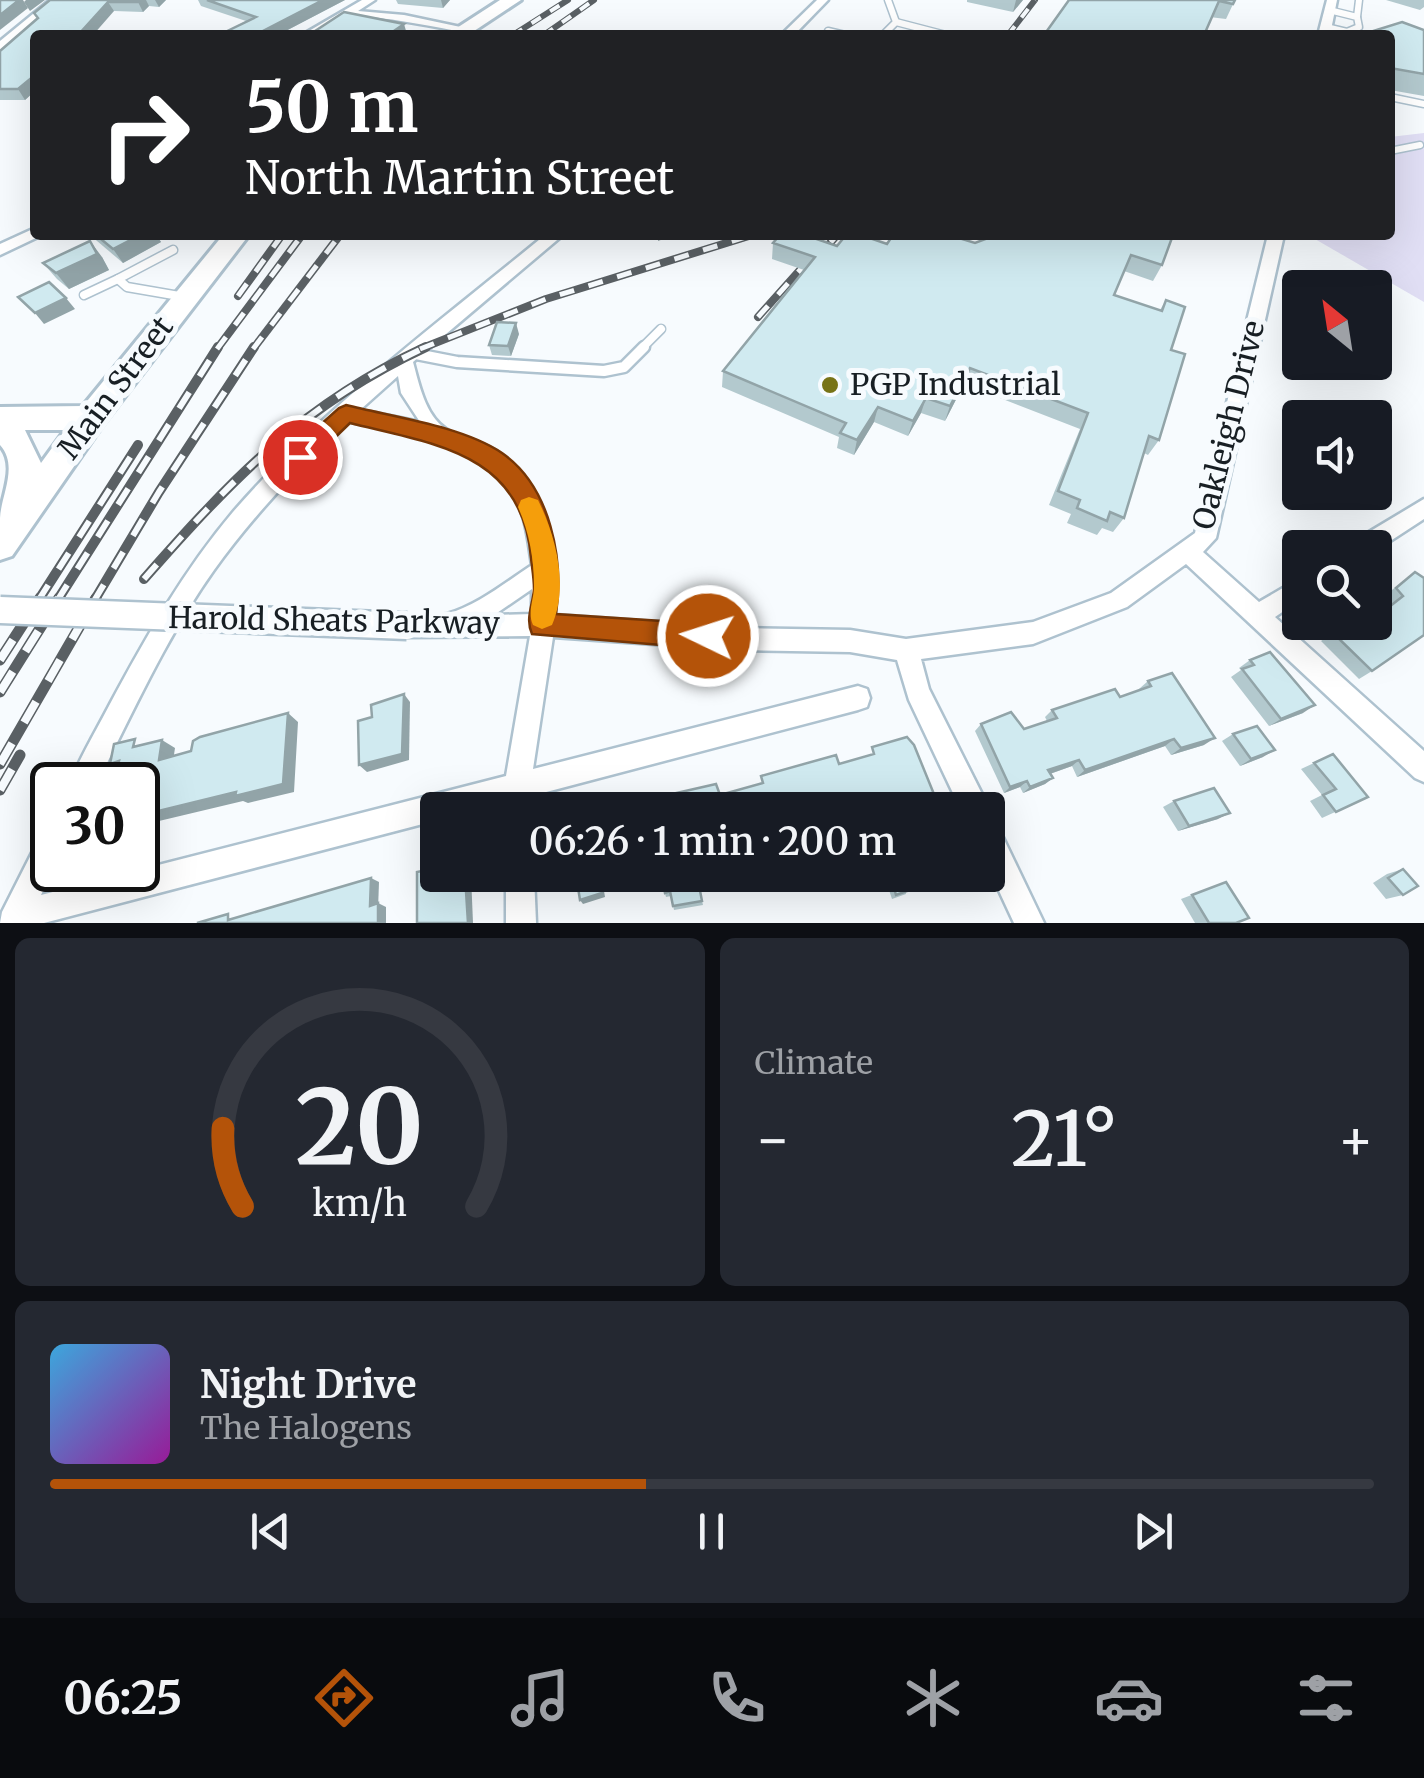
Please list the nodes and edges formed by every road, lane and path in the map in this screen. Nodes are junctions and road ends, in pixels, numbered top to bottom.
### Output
1 (57, 0) edge
2 (370, 0) edge
3 (512, 0) edge
4 (823, 0) edge
5 (888, 0) edge
6 (1359, 0) edge
7 (1330, 5) edge
8 (347, 14) junction
9 (1358, 17) junction
10 (404, 18) junction
11 (896, 22) junction
12 (317, 30) edge
13 (452, 30) edge
14 (463, 30) edge
15 (792, 30) edge
16 (888, 30) edge
17 (927, 30) edge
18 (1324, 30) edge
19 (1352, 30) edge
20 (0, 46) edge
21 (1395, 98) edge
22 (1424, 104) edge
23 (1420, 145) dead end
24 (1395, 150) edge
25 (30, 235) edge
26 (232, 240) edge
27 (549, 240) edge
28 (1275, 240) edge
29 (0, 250) edge
30 (174, 250) dead end
31 (118, 279) junction
32 (84, 296) dead end
33 (186, 297) junction
34 (661, 329) dead end
35 (410, 358) junction
36 (346, 414) junction
37 (91, 418) junction
38 (0, 419) edge
39 (0, 431) edge
40 (440, 437) junction
41 (1424, 508) edge
42 (1390, 530) edge
43 (7, 536) edge
44 (1186, 551) junction
45 (545, 569) junction
46 (1282, 600) edge
47 (0, 610) edge
48 (1257, 616) junction
49 (541, 625) junction
50 (447, 626) junction
51 (906, 650) junction
52 (858, 698) dead end
53 (94, 762) edge
54 (1424, 769) edge
55 (519, 792) edge
56 (542, 792) edge
57 (966, 792) edge
58 (420, 823) edge
59 (1005, 872) edge
60 (30, 888) edge
61 (521, 892) edge
62 (14, 920) edge
63 (522, 923) edge
64 (1029, 923) edge

1 - 20 street
2 - 8 street
2 - 10 street
3 - 14 main road
4 - 15 street
5 - 11 lane
6 - 9 lane
7 - 9 lane
7 - 18 street
8 - 10 street
8 - 12 street
9 - 19 lane
10 - 13 street
11 - 16 lane
11 - 17 lane
21 - 22 lane
23 - 24 lane
25 - 29 street
26 - 33 main road, Main Street
27 - 35 street
28 - 44 street, Oakleigh Drive
30 - 31 lane
31 - 32 lane
31 - 33 lane
33 - 37 main road, Main Street
34 - 35 lane
35 - 36 street
35 - 40 street
36 - 40 street
36 - 53 street
37 - 38 main road
37 - 43 main road, Main Street
39 - 43 main road
40 - 45 street
41 - 42 street
44 - 48 street
44 - 51 street, Harold Sheats Parkway
45 - 49 street
45 - 50 street
46 - 48 street
47 - 50 street, Harold Sheats Parkway, bridge
48 - 54 street
49 - 50 street, Harold Sheats Parkway
49 - 51 street, Harold Sheats Parkway
49 - 55 street
51 - 57 street
52 - 56 street
58 - 62 street
59 - 64 street
60 - 62 street
61 - 63 street

